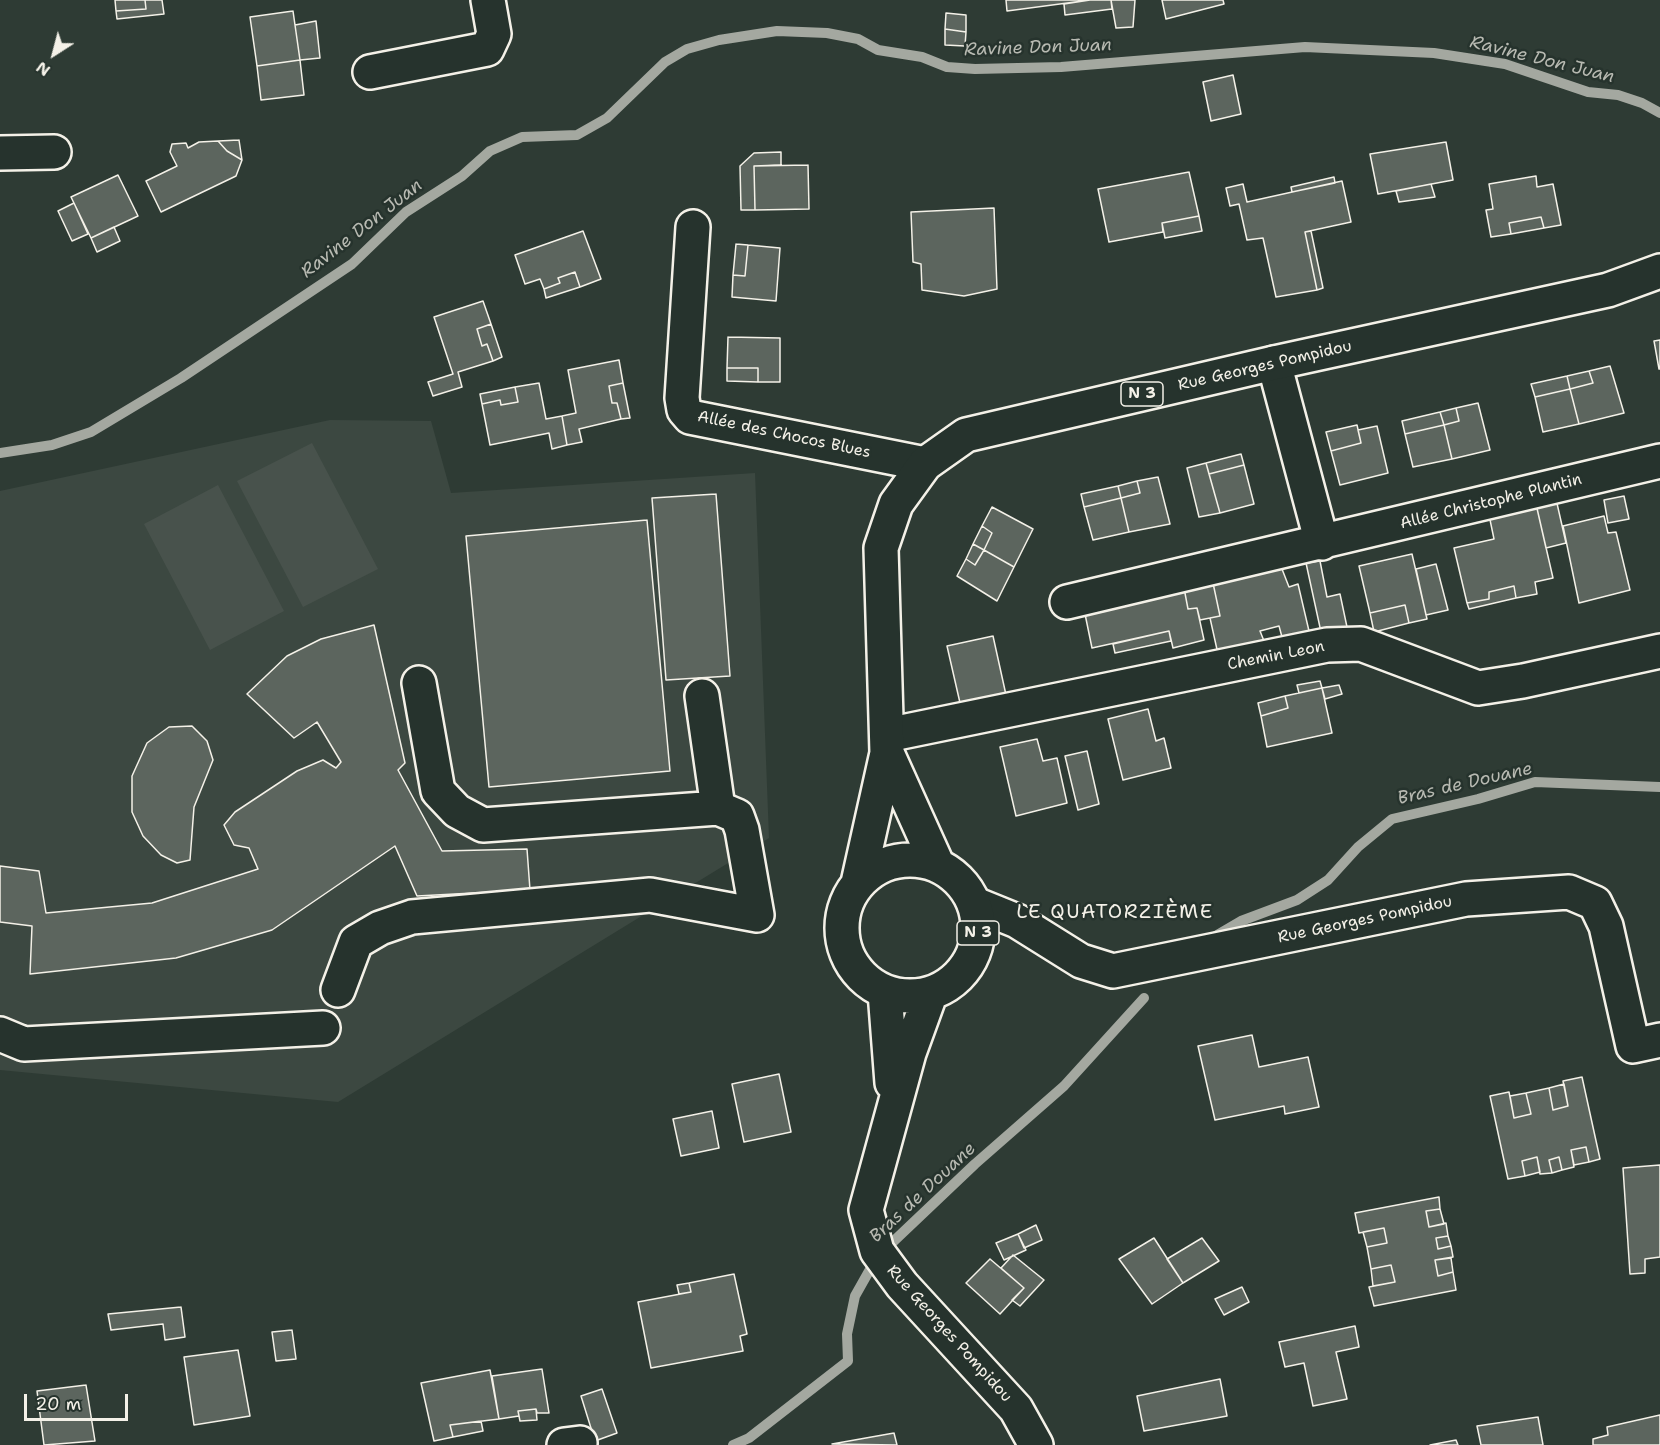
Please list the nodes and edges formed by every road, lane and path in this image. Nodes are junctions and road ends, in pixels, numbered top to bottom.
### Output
1 (488, 0) edge
2 (370, 72) dead end
3 (54, 152) dead end
4 (0, 153) edge
5 (693, 227) dead end
6 (1660, 271) edge
7 (1274, 363) junction
8 (1660, 461) edge
9 (924, 464) junction
10 (1322, 543) junction
11 (1067, 602) dead end
12 (1660, 651) edge
13 (419, 683) dead end
14 (702, 696) dead end
15 (887, 744) junction
16 (718, 808) junction
17 (938, 866) junction
18 (858, 883) junction
19 (975, 904) junction
20 (338, 990) dead end
21 (885, 992) junction
22 (930, 994) junction
23 (323, 1028) dead end
24 (0, 1034) edge
25 (1660, 1040) edge
26 (891, 1115) junction
27 (1036, 1445) edge

1 - 2 main road
3 - 4 main road
5 - 9 main road, Allée des Chocos Blues
6 - 7 main road, Rue Georges Pompidou / N 3
7 - 9 main road, Rue Georges Pompidou / N 3
7 - 10 main road
8 - 10 main road, Allée Christophe Plantin
9 - 15 main road, Rue Georges Pompidou / N 3
10 - 11 main road, Allée Christophe Plantin
12 - 15 main road, Chemin Leon
13 - 16 main road
14 - 16 main road
15 - 17 main road, Rue Georges Pompidou / N 3
15 - 18 main road, Rue Georges Pompidou / N 3
16 - 20 main road
17 - 18 main road, N 3
17 - 19 main road, N 3
18 - 21 main road, N 3
19 - 22 main road, N 3
19 - 25 main road, Rue Georges Pompidou
21 - 22 main road, N 3
21 - 26 main road, Rue Georges Pompidou
22 - 26 main road, Rue Georges Pompidou
23 - 24 main road
26 - 27 main road, Rue Georges Pompidou

